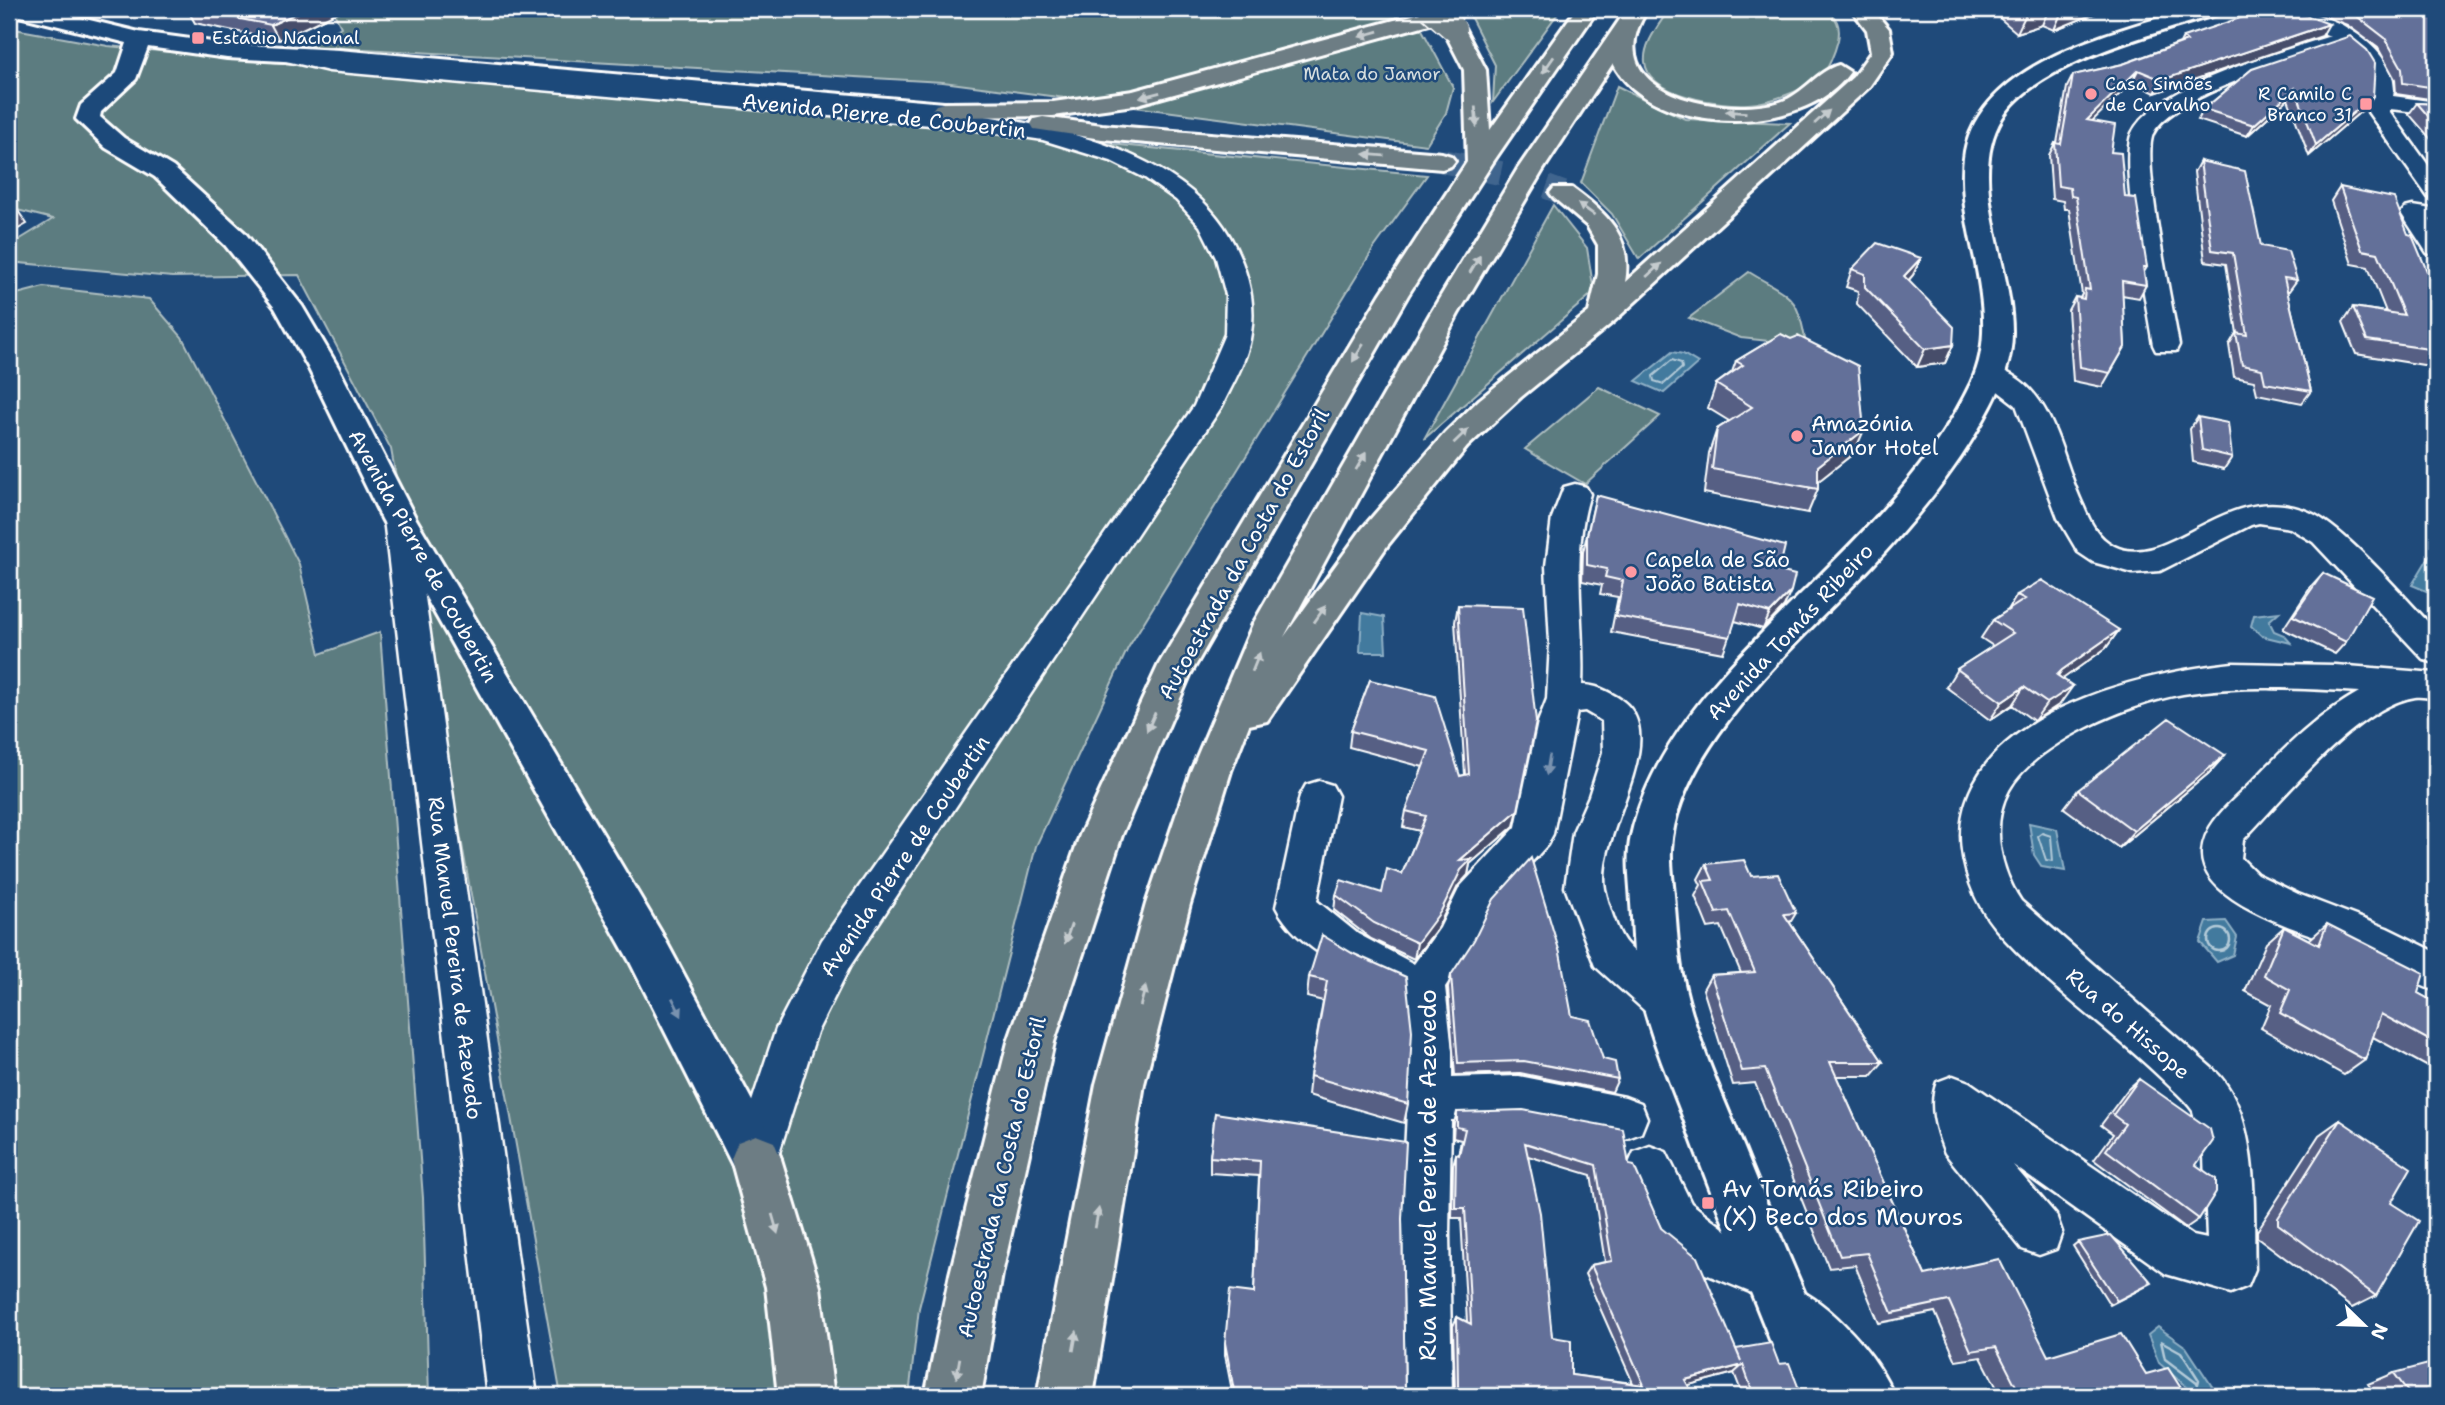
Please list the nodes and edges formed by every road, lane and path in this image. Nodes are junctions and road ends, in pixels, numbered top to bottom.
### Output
1 (19, 9) edge
2 (1431, 9) edge
3 (1587, 9) edge
4 (1837, 9) edge
5 (1861, 9) edge
6 (2210, 9) edge
7 (2279, 9) edge
8 (2296, 13) edge
9 (1631, 17) edge
10 (1456, 19) edge
11 (2346, 37) junction
12 (139, 39) junction
13 (289, 56) junction
14 (2382, 101) junction
15 (2436, 108) edge
16 (944, 110) junction
17 (1442, 161) tunnel mouth
18 (1480, 162) junction
19 (2432, 182) edge
20 (1563, 193) tunnel mouth
21 (2424, 214) dead end
22 (2436, 248) edge
23 (1604, 316) junction
24 (2166, 345) dead end
25 (1991, 375) junction
26 (1575, 494) dead end
27 (398, 519) junction
28 (2436, 651) edge
29 (2425, 685) edge
30 (1564, 699) junction
31 (1211, 771) junction
32 (1319, 796) dead end
33 (2436, 973) edge
34 (1424, 984) junction
35 (1669, 1006) junction
36 (1430, 1100) junction
37 (1625, 1118) dead end
38 (756, 1159) junction
39 (1650, 1168) dead end
40 (2039, 1232) dead end
41 (1778, 1290) junction
42 (1429, 1389) edge
43 (512, 1396) edge
44 (806, 1396) edge
45 (953, 1396) edge
46 (1065, 1396) edge
47 (1820, 1396) edge
48 (1869, 1396) edge

1 - 12 street, Avenida Pierre de Coubertin
2 - 10 highway, bridge
3 -> 18 highway, Autoestrada da Costa do Estoril
4 -> 9 highway
23 -> 5 highway
6 - 25 street, Avenida Tomás Ribeiro
7 - 8 street
8 - 11 street
31 -> 9 highway
10 -> 16 highway
10 -> 18 highway
11 - 14 street
11 - 24 street
12 - 13 street, Avenida Pierre de Coubertin
12 - 27 street, Avenida Pierre de Coubertin
13 - 16 street, Avenida Pierre de Coubertin
13 - 38 street, Avenida Pierre de Coubertin
14 - 15 street
14 - 19 street
17 -> 16 highway
18 -> 45 highway, Autoestrada da Costa do Estoril
23 -> 20 highway
21 - 22 street
31 -> 23 highway
25 - 28 street
25 - 35 street, Avenida Tomás Ribeiro
26 - 30 street, Rua Manuel Pereira de Azevedo
27 -> 38 street, Avenida Pierre de Coubertin
27 - 43 street, Rua Manuel Pereira de Azevedo
29 - 33 street
29 - 40 street, Rua do Hissope
30 -> 34 street, Rua Manuel Pereira de Azevedo
30 - 35 street
46 -> 31 highway
32 - 34 street
34 - 36 street, Rua Manuel Pereira de Azevedo
35 - 41 street, Avenida Tomás Ribeiro
36 - 37 street
36 - 42 street, Rua Manuel Pereira de Azevedo
38 -> 44 highway
39 - 41 street
41 - 47 street, Avenida Tomás Ribeiro
41 - 48 street

